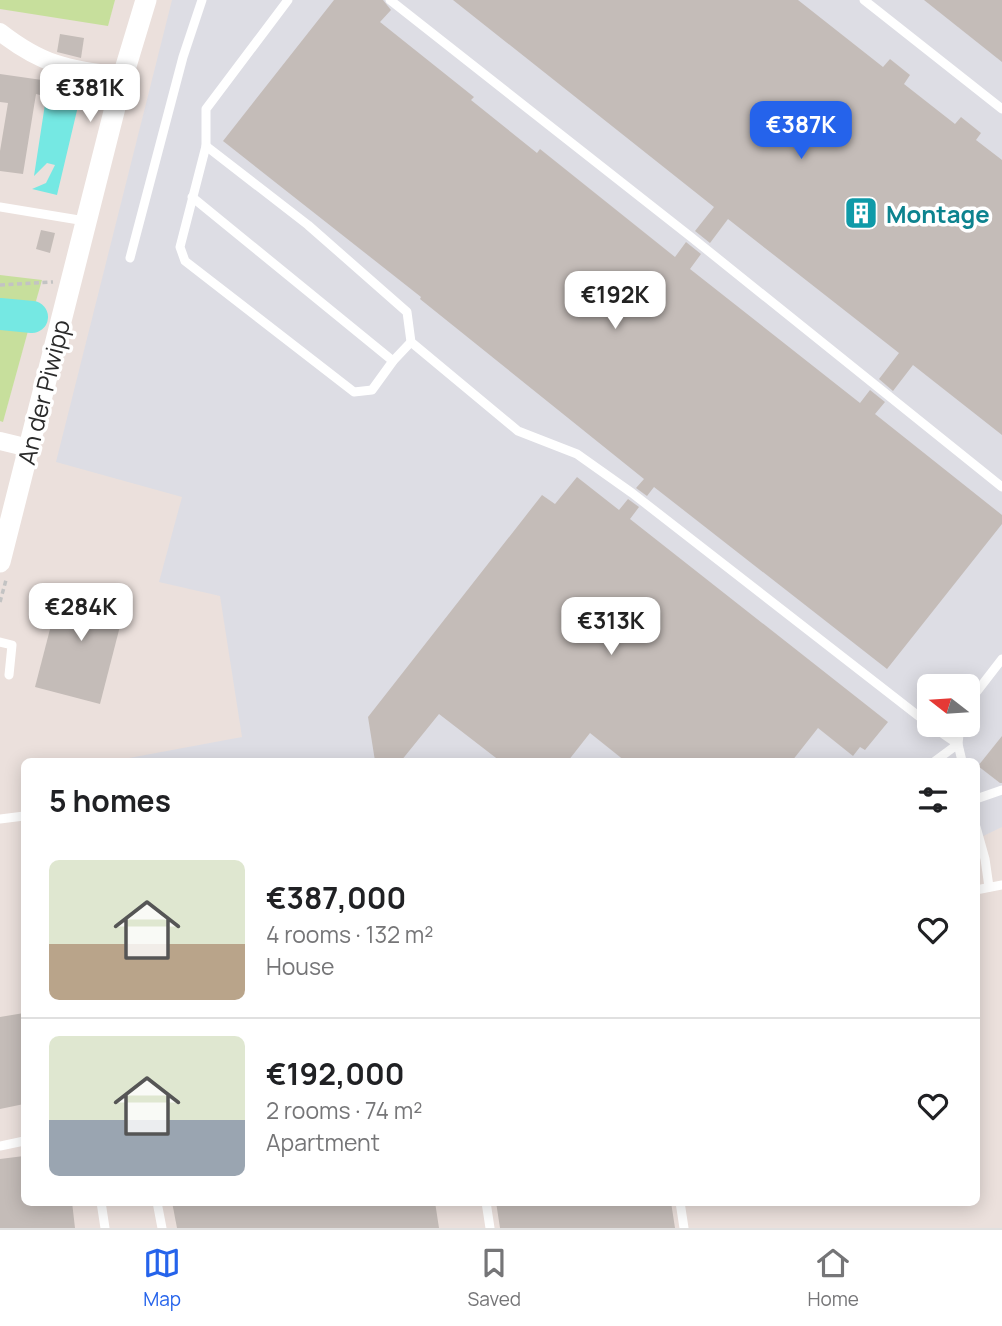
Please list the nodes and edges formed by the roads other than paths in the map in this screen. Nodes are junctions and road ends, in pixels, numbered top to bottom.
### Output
1 (146, 0) edge
2 (202, 0) edge
3 (288, 0) edge
4 (390, 0) edge
5 (864, 0) edge
6 (0, 32) edge
7 (123, 76) junction
8 (1002, 109) edge
9 (206, 146) junction
10 (192, 197) junction
11 (0, 207) edge
12 (86, 222) junction
13 (130, 258) dead end
14 (411, 342) junction
15 (393, 361) junction
16 (0, 441) edge
17 (29, 448) junction
18 (1002, 487) edge
19 (0, 562) edge
20 (0, 642) edge
21 (1002, 659) edge
22 (9, 675) dead end
23 (980, 687) edge
24 (959, 737) edge
25 (958, 744) junction
26 (939, 758) edge
27 (961, 758) edge
28 (1002, 790) edge
29 (980, 798) edge
30 (21, 816) edge
31 (0, 819) edge
32 (980, 841) edge
33 (1002, 885) edge
34 (989, 887) junction
35 (980, 889) edge
36 (21, 1142) edge
37 (0, 1146) edge
38 (102, 1206) edge
39 (159, 1206) edge
40 (487, 1206) edge
41 (681, 1206) edge
42 (105, 1228) edge
43 (162, 1228) edge
44 (490, 1228) edge
45 (684, 1228) edge

1 - 7 street, An der Piwipp
2 - 13 lane
3 - 9 lane
4 - 18 lane
5 - 8 lane
6 - 7 street
7 - 12 street, An der Piwipp
9 - 10 lane
9 - 14 lane
10 - 15 lane
10 - 15 lane
11 - 12 lane
12 - 17 street, An der Piwipp
14 - 15 lane
14 - 25 lane
16 - 17 street
17 - 19 street, An der Piwipp
20 - 22 lane
21 - 23 lane
24 - 25 lane
25 - 26 lane
25 - 27 lane
28 - 29 lane
30 - 31 lane
32 - 34 lane
33 - 34 lane
34 - 35 lane
36 - 37 lane
38 - 42 lane
39 - 43 lane
40 - 44 lane
41 - 45 lane

